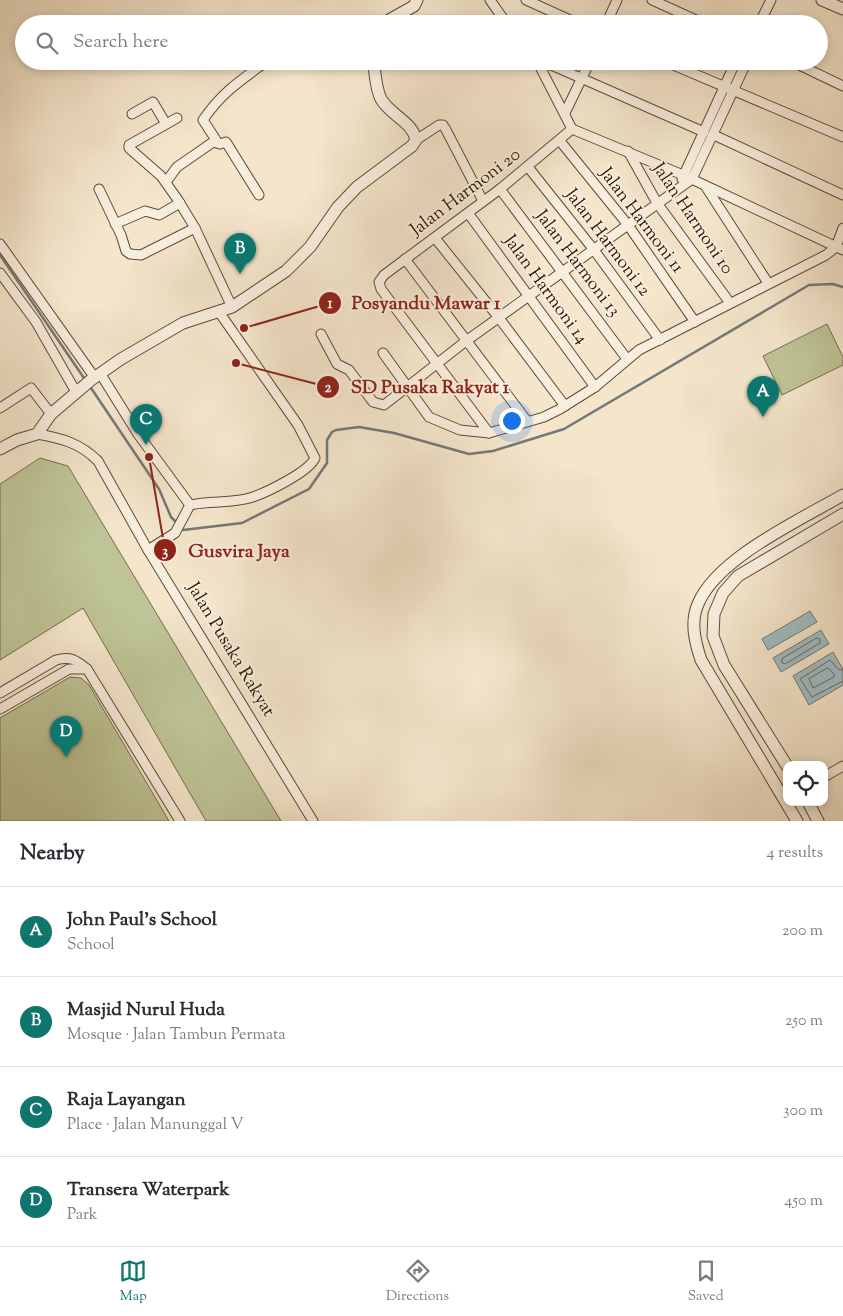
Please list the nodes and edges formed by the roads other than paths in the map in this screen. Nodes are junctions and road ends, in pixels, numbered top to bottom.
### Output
1 (417, 0) edge
2 (490, 0) edge
3 (526, 0) edge
4 (617, 0) edge
5 (652, 0) edge
6 (771, 0) edge
7 (822, 0) edge
8 (843, 9) edge
9 (398, 15) edge
10 (501, 15) edge
11 (559, 15) edge
12 (610, 15) edge
13 (685, 15) edge
14 (765, 15) edge
15 (254, 70) edge
16 (374, 70) edge
17 (542, 70) edge
18 (562, 70) edge
19 (586, 70) edge
20 (685, 70) edge
21 (733, 70) edge
22 (741, 70) edge
23 (810, 70) edge
24 (583, 79) junction
25 (843, 86) edge
26 (728, 89) junction
27 (565, 113) junction
28 (132, 114) dead end
29 (177, 118) dead end
30 (166, 124) junction
31 (572, 129) junction
32 (704, 132) junction
33 (714, 135) junction
34 (843, 137) edge
35 (416, 140) junction
36 (560, 141) junction
37 (214, 142) junction
38 (628, 151) junction
39 (528, 167) junction
40 (683, 175) junction
41 (692, 179) junction
42 (166, 182) junction
43 (705, 186) junction
44 (680, 187) junction
45 (99, 189) dead end
46 (500, 189) junction
47 (259, 195) dead end
48 (843, 195) edge
49 (483, 201) junction
50 (657, 203) junction
51 (180, 204) junction
52 (468, 213) junction
53 (115, 224) junction
54 (628, 226) junction
55 (195, 228) junction
56 (843, 228) edge
57 (434, 238) junction
58 (0, 244) edge
59 (840, 248) edge
60 (594, 250) junction
61 (405, 259) junction
62 (561, 272) junction
63 (0, 273) edge
64 (768, 284) junction
65 (529, 296) junction
66 (730, 303) junction
67 (232, 307) junction
68 (219, 312) junction
69 (499, 318) junction
70 (695, 322) junction
71 (321, 334) dead end
72 (660, 340) junction
73 (466, 341) junction
74 (383, 353) dead end
75 (627, 359) junction
76 (437, 363) junction
77 (95, 377) junction
78 (406, 385) junction
79 (595, 387) junction
80 (78, 390) junction
81 (565, 406) junction
82 (0, 408) edge
83 (51, 414) junction
84 (527, 422) junction
85 (489, 433) junction
86 (37, 434) junction
87 (0, 449) edge
88 (843, 496) edge
89 (190, 505) junction
90 (843, 514) edge
91 (757, 546) junction
92 (148, 550) junction
93 (765, 559) junction
94 (87, 669) junction
95 (0, 693) edge
96 (0, 709) edge
97 (784, 761) edge
98 (843, 766) edge
99 (828, 775) edge
100 (810, 806) edge
101 (180, 821) edge
102 (313, 821) edge
103 (797, 821) edge
104 (818, 821) edge

1 - 9 street
2 - 10 street
3 - 11 street
4 - 12 street
5 - 13 street
6 - 14 street
7 - 8 street
15 - 37 street
16 - 35 street
17 - 27 street
18 - 24 street
19 - 24 street
20 - 26 street
21 - 26 street
22 - 26 street
23 - 25 street
24 - 27 street
24 - 32 street
26 - 32 street
26 - 33 street
26 - 34 street
27 - 31 street
28 - 30 street
29 - 30 street
30 - 42 street
31 - 36 street, Jalan Harmoni 20
31 - 38 street
32 - 40 street
33 - 41 street
33 - 48 street
35 - 49 street
35 - 67 street
36 - 39 street, Jalan Harmoni 20
36 - 54 street, Jalan Harmoni 11
37 - 42 street
37 - 47 street
38 - 40 street
38 - 50 street, Jalan Harmoni 10
39 - 46 street, Jalan Harmoni 20
39 - 60 street, Jalan Harmoni 12
40 - 41 street
40 - 44 street
41 - 43 street
41 - 44 street
42 - 51 street
43 - 59 street
43 - 64 street
44 - 50 street
45 - 53 street
46 - 49 street, Jalan Harmoni 20
46 - 62 street, Jalan Harmoni 13
49 - 52 street, Jalan Harmoni 20
50 - 54 street
50 - 66 street, Jalan Harmoni 10
51 - 53 street
51 - 55 street
52 - 57 street, Jalan Harmoni 20
52 - 65 street, Jalan Harmoni 14
53 - 55 street
54 - 60 street
54 - 70 street, Jalan Harmoni 11
55 - 67 street
56 - 59 street
57 - 61 street, Jalan Harmoni 20
57 - 69 street
58 - 77 street
59 - 64 street
60 - 62 street
60 - 72 street, Jalan Harmoni 12
61 - 73 street
61 - 76 street, Jalan Harmoni 20
62 - 65 street
62 - 75 street, Jalan Harmoni 13
63 - 80 street
64 - 66 street
65 - 69 street
65 - 79 street, Jalan Harmoni 14
66 - 70 street
67 - 68 street
68 - 77 street
68 - 89 street
69 - 73 street
69 - 81 street
70 - 72 street
71 - 78 street
72 - 75 street
73 - 76 street
73 - 84 street
74 - 78 street
75 - 79 street
76 - 78 street
76 - 85 street
77 - 80 street
77 - 89 street
78 - 85 street
79 - 81 street
80 - 83 street
81 - 84 street
82 - 83 street
83 - 86 street
84 - 85 street
86 - 87 street
86 - 92 street, Jalan Pusaka Rakyat
88 - 91 street
89 - 92 street
90 - 93 street
91 - 93 street
91 - 103 street
92 - 102 street, Jalan Pusaka Rakyat
93 - 97 street
94 - 95 street
94 - 96 street
94 - 101 street
98 - 99 street
100 - 104 street

